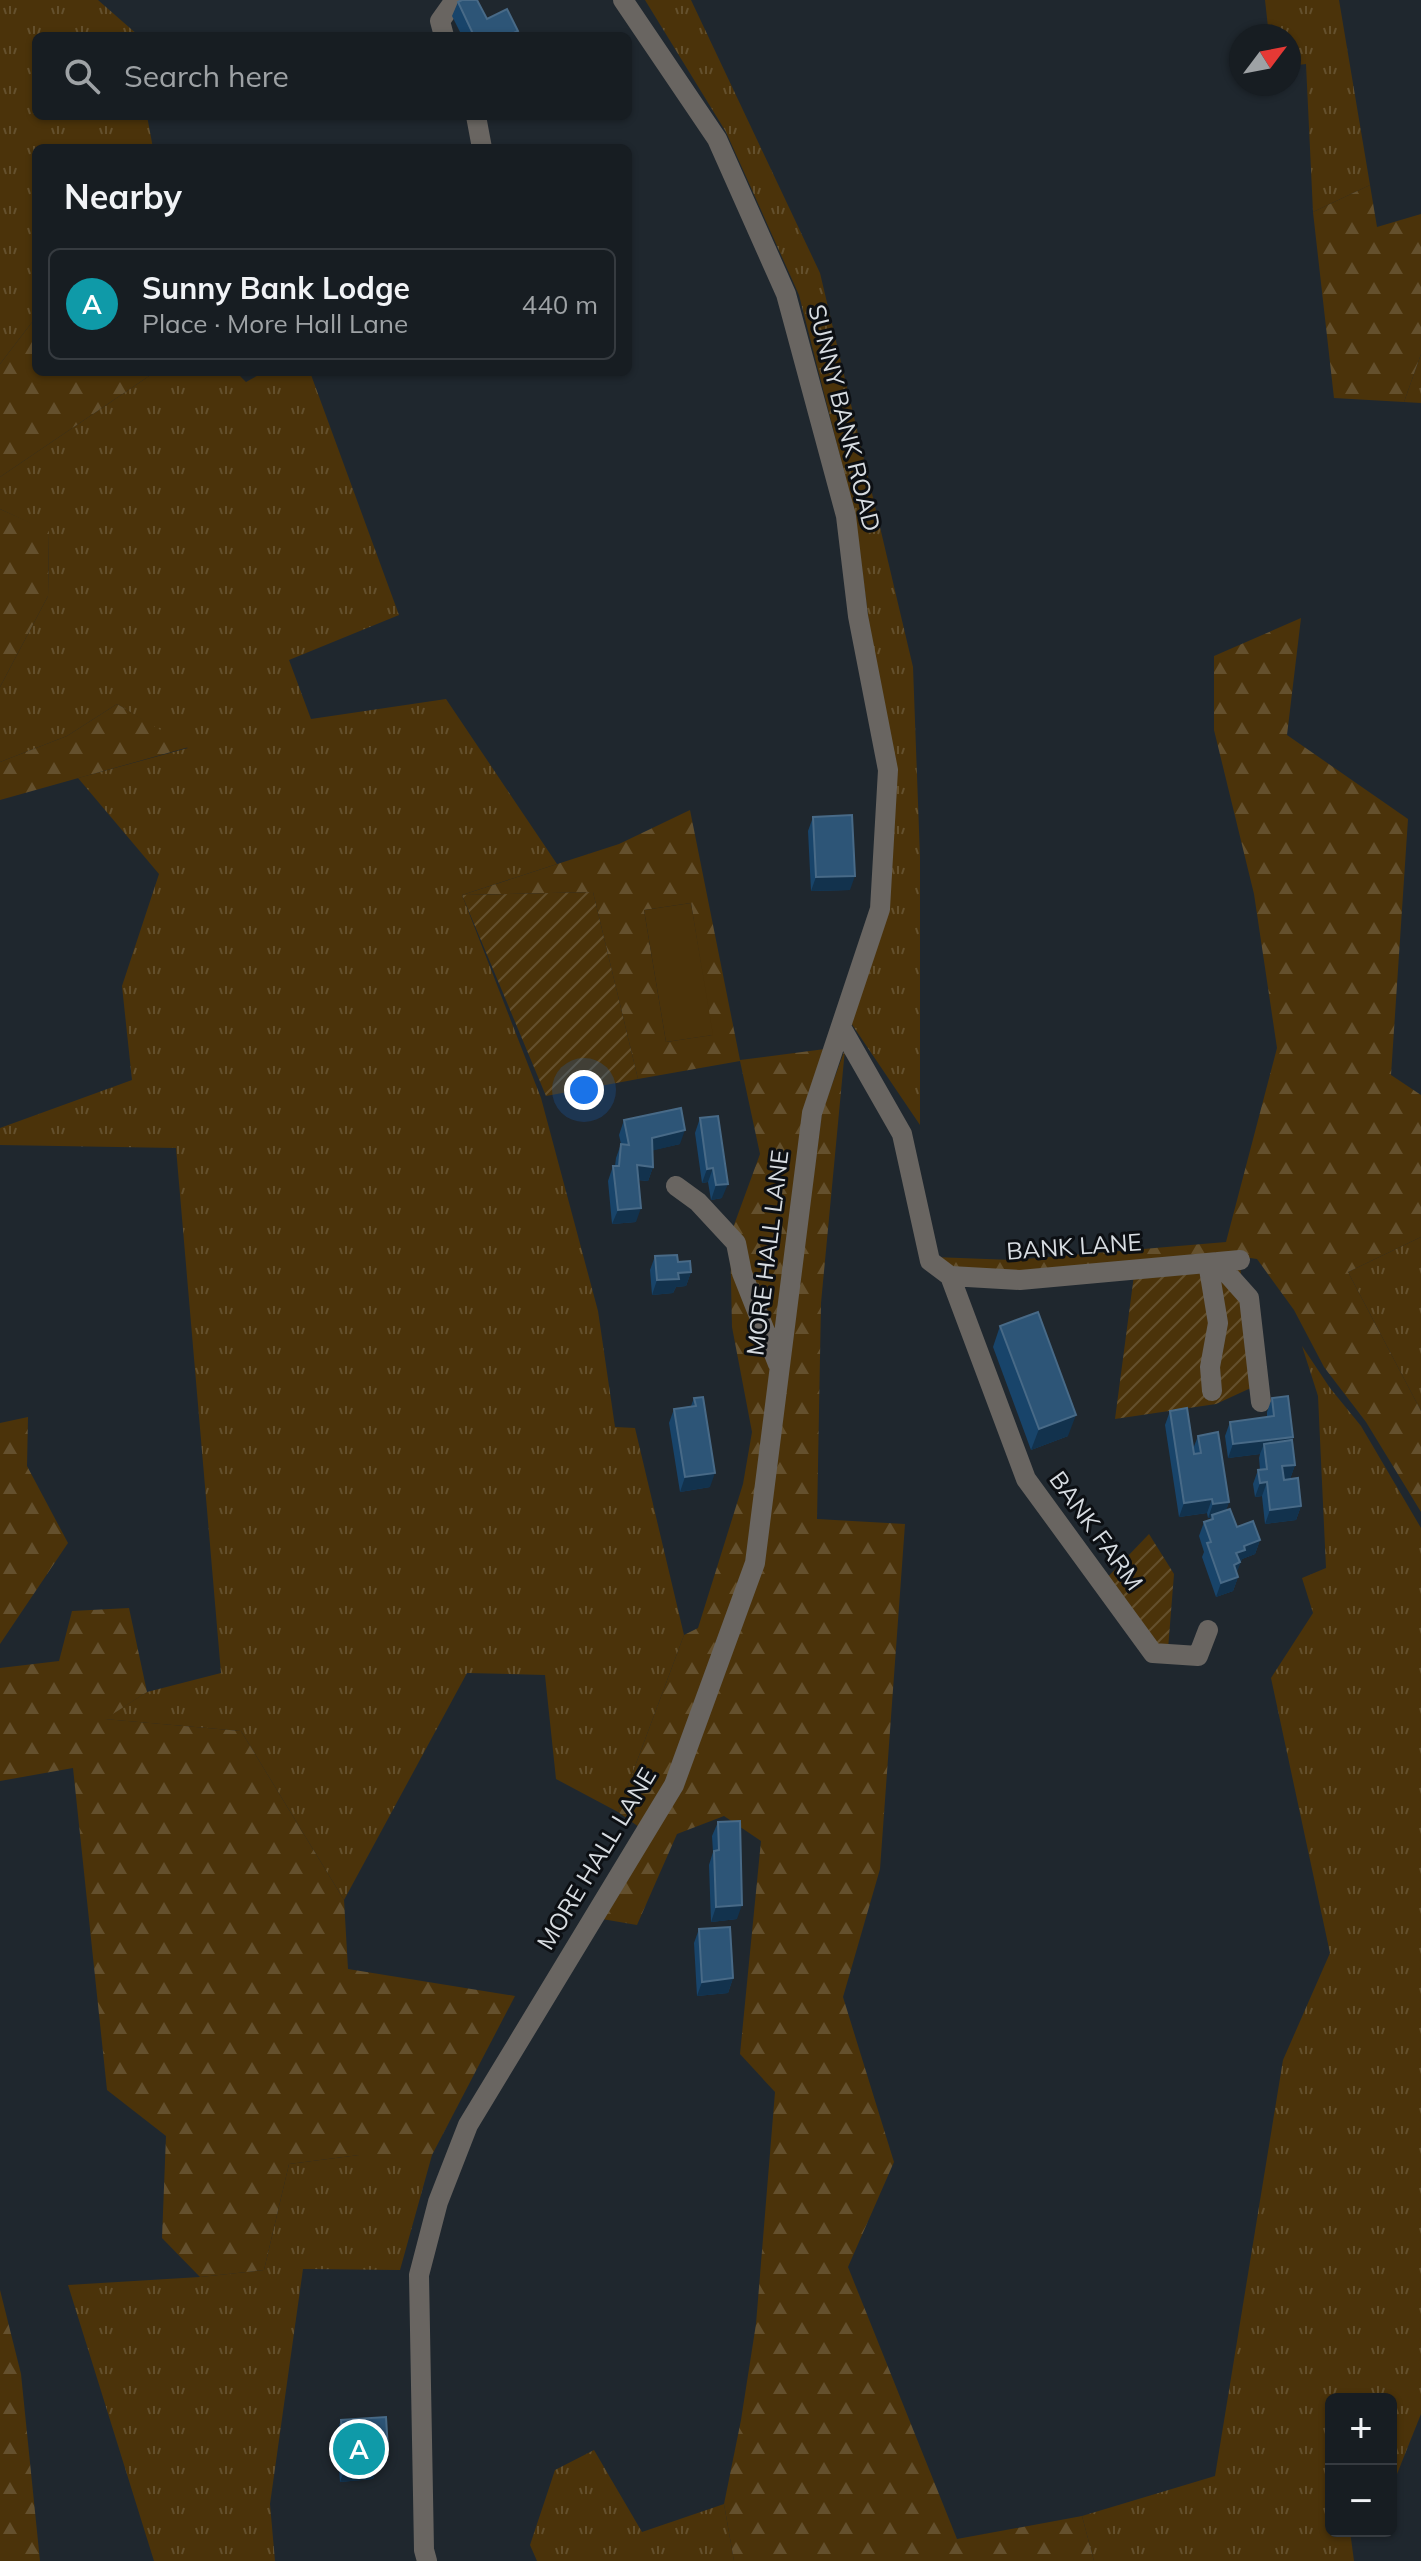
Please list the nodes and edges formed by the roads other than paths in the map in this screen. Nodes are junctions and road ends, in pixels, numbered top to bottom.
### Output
1 (455, 0) edge
2 (623, 0) edge
3 (443, 32) edge
4 (477, 120) edge
5 (481, 144) edge
6 (841, 1027) junction
7 (676, 1186) dead end
8 (1240, 1260) dead end
9 (1212, 1262) junction
10 (950, 1276) junction
11 (779, 1368) junction
12 (1212, 1391) dead end
13 (1261, 1402) dead end
14 (1208, 1630) dead end
15 (427, 2561) edge

1 - 3 street
2 - 6 street, SUNNY BANK ROAD
4 - 5 street
6 - 10 street
6 - 11 street, MORE HALL LANE
7 - 11 street
8 - 9 street, BANK LANE
9 - 10 street, BANK LANE
9 - 12 street
9 - 13 street
10 - 14 street, BANK FARM
11 - 15 street, MORE HALL LANE

